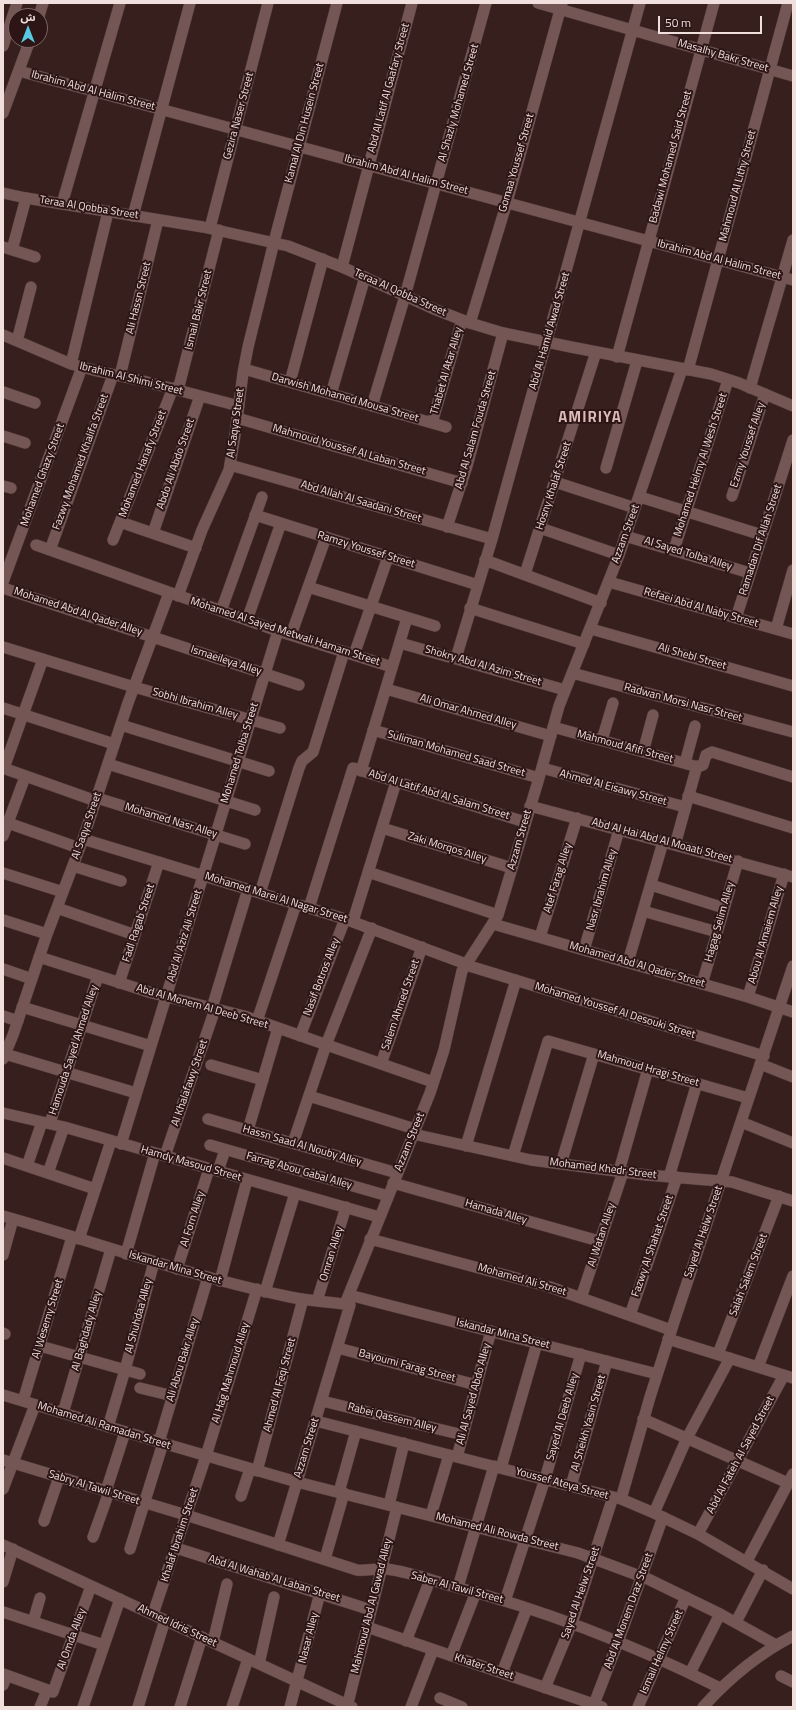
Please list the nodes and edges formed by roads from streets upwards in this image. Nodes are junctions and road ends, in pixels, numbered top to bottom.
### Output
1 (17, 3) edge
2 (120, 3) edge
3 (190, 3) edge
4 (268, 3) edge
5 (337, 3) edge
6 (412, 3) edge
7 (486, 3) edge
8 (538, 3) edge
9 (640, 3) edge
10 (714, 3) edge
11 (788, 3) edge
12 (561, 6) edge
13 (633, 30) junction
14 (3, 46) edge
15 (27, 48) edge
16 (701, 49) junction
17 (770, 69) junction
18 (19, 71) junction
19 (793, 76) edge
20 (96, 91) junction
21 (161, 109) junction
22 (3, 113) edge
23 (236, 129) junction
24 (299, 146) junction
25 (368, 165) junction
26 (436, 183) junction
27 (3, 193) edge
28 (26, 198) junction
29 (507, 202) junction
30 (62, 204) junction
31 (108, 212) junction
32 (133, 216) junction
33 (158, 220) junction
34 (580, 222) junction
35 (214, 229) junction
36 (648, 240) junction
37 (793, 240) edge
38 (274, 242) junction
39 (8, 248) edge
40 (36, 257) dead end
41 (323, 259) junction
42 (718, 259) junction
43 (342, 267) junction
44 (365, 277) junction
45 (788, 278) edge
46 (31, 287) dead end
47 (405, 296) junction
48 (466, 321) junction
49 (503, 332) junction
50 (3, 337) edge
51 (17, 341) junction
52 (547, 342) junction
53 (596, 352) junction
54 (617, 357) junction
55 (637, 361) junction
56 (71, 364) junction
57 (82, 367) junction
58 (244, 369) junction
59 (685, 370) junction
60 (117, 376) junction
61 (728, 380) junction
62 (290, 382) junction
63 (750, 388) junction
64 (175, 389) junction
65 (3, 392) edge
66 (331, 394) junction
67 (764, 394) junction
68 (200, 396) junction
69 (36, 403) dead end
70 (239, 406) junction
71 (372, 406) junction
72 (793, 406) edge
73 (237, 418) junction
74 (432, 423) junction
75 (446, 427) dead end
76 (3, 436) edge
77 (793, 440) edge
78 (25, 443) dead end
79 (230, 465) junction
80 (606, 468) dead end
81 (555, 482) junction
82 (462, 483) junction
83 (732, 496) dead end
84 (262, 497) dead end
85 (640, 497) junction
86 (635, 508) junction
87 (686, 511) junction
88 (255, 515) junction
89 (120, 522) junction
90 (281, 523) junction
91 (448, 527) junction
92 (540, 528) junction
93 (153, 533) junction
94 (762, 535) junction
95 (625, 536) junction
96 (326, 537) junction
97 (492, 539) junction
98 (113, 540) dead end
99 (36, 545) dead end
100 (196, 548) junction
101 (50, 550) junction
102 (674, 550) junction
103 (619, 556) junction
104 (388, 557) junction
105 (485, 560) junction
106 (793, 570) edge
107 (750, 573) junction
108 (525, 574) junction
109 (3, 582) edge
110 (609, 582) junction
111 (478, 585) junction
112 (308, 587) junction
113 (3, 588) edge
114 (173, 594) junction
115 (601, 603) junction
116 (371, 607) junction
117 (470, 608) junction
118 (221, 611) junction
119 (407, 618) junction
120 (736, 618) junction
121 (247, 620) junction
122 (435, 626) dead end
123 (591, 629) junction
124 (776, 629) junction
125 (278, 631) junction
126 (793, 634) edge
127 (291, 635) junction
128 (153, 636) junction
129 (400, 643) junction
130 (584, 644) junction
131 (3, 647) edge
132 (349, 654) junction
133 (456, 658) junction
134 (42, 659) junction
135 (392, 667) junction
136 (572, 673) junction
137 (265, 674) junction
138 (299, 685) dead end
139 (793, 686) edge
140 (134, 687) junction
141 (386, 689) junction
142 (565, 690) junction
143 (613, 703) dead end
144 (3, 708) edge
145 (23, 715) junction
146 (653, 715) dead end
147 (250, 720) junction
148 (121, 725) junction
149 (695, 726) dead end
150 (280, 728) dead end
151 (373, 730) junction
152 (552, 731) junction
153 (793, 732) edge
154 (602, 740) junction
155 (114, 744) junction
156 (643, 752) junction
157 (238, 761) junction
158 (685, 763) junction
159 (108, 764) junction
160 (697, 766) junction
161 (4, 768) edge
162 (357, 770) junction
163 (269, 771) dead end
164 (541, 773) junction
165 (25, 776) junction
166 (793, 777) edge
167 (396, 782) junction
168 (688, 796) junction
169 (96, 799) junction
170 (226, 801) junction
171 (530, 806) junction
172 (685, 807) junction
173 (256, 810) dead end
174 (576, 818) junction
175 (525, 822) junction
176 (8, 823) junction
177 (382, 828) junction
178 (793, 828) edge
179 (619, 830) junction
180 (216, 835) junction
181 (3, 836) edge
182 (663, 842) junction
183 (81, 844) junction
184 (245, 844) dead end
185 (674, 845) junction
186 (738, 861) junction
187 (159, 862) junction
188 (72, 866) junction
189 (512, 868) junction
190 (368, 872) junction
191 (3, 873) edge
192 (789, 875) edge
193 (203, 876) junction
194 (121, 881) dead end
195 (651, 885) junction
196 (248, 890) junction
197 (63, 892) junction
198 (260, 893) junction
199 (296, 904) junction
200 (57, 908) junction
201 (309, 908) junction
202 (724, 908) junction
203 (643, 911) junction
204 (495, 919) junction
205 (3, 920) edge
206 (349, 920) junction
207 (372, 928) junction
208 (717, 932) junction
209 (47, 934) junction
210 (135, 935) junction
211 (540, 937) junction
212 (422, 947) junction
213 (584, 950) junction
214 (39, 957) junction
215 (628, 962) junction
216 (466, 964) junction
217 (793, 966) edge
218 (3, 969) edge
219 (98, 976) junction
220 (32, 979) junction
221 (516, 980) junction
222 (119, 983) junction
223 (702, 984) junction
224 (166, 997) junction
225 (748, 997) junction
226 (22, 1007) junction
227 (780, 1007) junction
228 (214, 1009) junction
229 (793, 1012) edge
230 (3, 1016) edge
231 (18, 1021) junction
232 (257, 1021) junction
233 (82, 1025) junction
234 (278, 1028) junction
235 (300, 1036) junction
236 (326, 1045) junction
237 (151, 1046) junction
238 (594, 1054) junction
239 (4, 1057) edge
240 (762, 1060) junction
241 (381, 1064) junction
242 (211, 1065) dead end
243 (648, 1069) junction
244 (66, 1073) junction
245 (793, 1077) edge
246 (263, 1080) junction
247 (433, 1082) junction
248 (698, 1084) junction
249 (136, 1093) junction
250 (309, 1096) junction
251 (748, 1098) junction
252 (3, 1113) edge
253 (208, 1119) dead end
254 (741, 1122) junction
255 (46, 1123) junction
256 (64, 1127) junction
257 (248, 1130) junction
258 (414, 1131) junction
259 (116, 1142) junction
260 (293, 1143) junction
261 (793, 1143) edge
262 (210, 1145) dead end
263 (466, 1146) junction
264 (225, 1150) junction
265 (160, 1155) junction
266 (512, 1156) junction
267 (3, 1159) edge
268 (561, 1164) junction
269 (27, 1166) junction
270 (214, 1170) junction
271 (621, 1172) junction
272 (48, 1173) junction
273 (397, 1173) junction
274 (673, 1177) junction
275 (247, 1180) junction
276 (722, 1180) junction
277 (393, 1183) junction
278 (96, 1189) junction
279 (295, 1193) junction
280 (388, 1196) junction
281 (779, 1196) junction
282 (793, 1201) edge
283 (346, 1207) junction
284 (379, 1217) junction
285 (8, 1218) edge
286 (75, 1238) junction
287 (370, 1239) junction
288 (600, 1241) junction
289 (111, 1249) junction
290 (126, 1254) junction
291 (3, 1255) edge
292 (154, 1262) junction
293 (177, 1269) junction
294 (793, 1276) edge
295 (208, 1277) junction
296 (220, 1281) junction
297 (261, 1290) junction
298 (581, 1298) junction
299 (303, 1299) junction
300 (317, 1301) junction
301 (348, 1301) junction
302 (630, 1315) junction
303 (491, 1331) junction
304 (670, 1334) junction
305 (538, 1343) junction
306 (40, 1346) junction
307 (338, 1348) junction
308 (580, 1354) junction
309 (718, 1354) junction
310 (80, 1357) junction
311 (730, 1358) junction
312 (606, 1361) junction
313 (758, 1367) junction
314 (125, 1370) junction
315 (140, 1374) dead end
316 (657, 1374) junction
317 (788, 1377) edge
318 (476, 1385) junction
319 (140, 1388) dead end
320 (3, 1395) edge
321 (173, 1396) junction
322 (23, 1401) junction
323 (322, 1401) junction
324 (35, 1405) junction
325 (64, 1413) junction
326 (643, 1419) junction
327 (316, 1421) junction
328 (108, 1427) junction
329 (356, 1431) junction
330 (125, 1432) junction
331 (463, 1435) junction
332 (687, 1438) junction
333 (161, 1443) junction
334 (404, 1443) junction
335 (206, 1456) junction
336 (453, 1456) junction
337 (738, 1460) junction
338 (8, 1462) edge
339 (497, 1467) junction
340 (253, 1470) junction
341 (59, 1477) junction
342 (545, 1479) junction
343 (791, 1479) edge
344 (297, 1482) junction
345 (571, 1486) junction
346 (3, 1489) edge
347 (108, 1491) junction
348 (342, 1493) junction
349 (241, 1496) dead end
350 (617, 1498) junction
351 (145, 1503) junction
352 (393, 1506) junction
353 (186, 1515) junction
354 (431, 1515) junction
355 (659, 1515) junction
356 (44, 1521) dead end
357 (475, 1526) junction
358 (698, 1534) junction
359 (93, 1537) dead end
360 (525, 1539) junction
361 (278, 1545) junction
362 (8, 1547) edge
363 (176, 1548) junction
364 (130, 1549) dead end
365 (594, 1558) junction
366 (325, 1559) junction
367 (747, 1562) junction
368 (382, 1569) junction
369 (763, 1570) junction
370 (642, 1577) junction
371 (3, 1579) edge
372 (430, 1580) junction
373 (227, 1584) dead end
374 (91, 1586) junction
375 (792, 1586) edge
376 (458, 1587) junction
377 (476, 1592) junction
378 (320, 1593) junction
379 (274, 1597) dead end
380 (686, 1597) junction
381 (40, 1598) dead end
382 (120, 1599) junction
383 (505, 1601) junction
384 (527, 1608) junction
385 (371, 1610) junction
386 (3, 1612) edge
387 (153, 1614) junction
388 (720, 1614) junction
389 (164, 1620) junction
390 (33, 1622) junction
391 (736, 1622) junction
392 (572, 1623) junction
393 (367, 1627) junction
394 (74, 1635) junction
395 (793, 1636) edge
396 (202, 1637) junction
397 (406, 1641) junction
398 (213, 1642) junction
399 (618, 1642) junction
400 (104, 1645) junction
401 (776, 1645) junction
402 (433, 1650) junction
403 (451, 1656) junction
404 (248, 1659) junction
405 (659, 1659) junction
406 (259, 1664) junction
407 (502, 1673) junction
408 (690, 1673) junction
409 (781, 1676) dead end
410 (4, 1678) edge
411 (298, 1682) junction
412 (793, 1682) edge
413 (545, 1688) junction
414 (720, 1688) junction
415 (50, 1691) junction
416 (440, 1698) dead end
417 (349, 1706) edge
418 (598, 1706) edge
419 (40, 1707) edge
420 (82, 1707) edge
421 (138, 1707) edge
422 (180, 1707) edge
423 (232, 1707) edge
424 (290, 1707) edge
425 (411, 1707) edge
426 (462, 1707) edge
427 (638, 1707) edge
428 (703, 1707) edge

1 - 14 street
2 - 20 street
3 - 21 street
4 - 23 street, Gezira Naser Street
5 - 24 street, Kamal Al Din Husein Street
6 - 25 street, Abd Al Latif Al Gaafary Street
7 - 26 street, Al Shazly Mohamed Street
8 - 12 street, Masalhy Bakr Street
9 - 13 street, Abd Al Hamid Awad Street
10 - 16 street, Badawi Mohamed Said Street
11 - 17 street, Mahmoud Al Lithy Street
12 - 13 street, Masalhy Bakr Street
12 - 29 street, Gomaa Youssef Street
13 - 16 street, Masalhy Bakr Street
13 - 34 street, Abd Al Hamid Awad Street
15 - 18 street
16 - 17 street, Masalhy Bakr Street
16 - 36 street, Badawi Mohamed Said Street
17 - 19 street, Masalhy Bakr Street
17 - 42 street, Mahmoud Al Lithy Street
18 - 20 street, Ibrahim Abd Al Halim Street
18 - 22 street
20 - 21 street, Ibrahim Abd Al Halim Street
20 - 30 street
21 - 23 street, Ibrahim Abd Al Halim Street
21 - 32 street
23 - 24 street, Ibrahim Abd Al Halim Street
23 - 35 street, Gezira Naser Street
24 - 25 street, Ibrahim Abd Al Halim Street
24 - 38 street, Kamal Al Din Husein Street
25 - 26 street, Ibrahim Abd Al Halim Street
25 - 43 street, Abd Al Latif Al Gaafary Street
26 - 29 street, Ibrahim Abd Al Halim Street
26 - 47 street, Al Shazly Mohamed Street
27 - 28 street, Teraa Al Qobba Street
28 - 30 street, Teraa Al Qobba Street
28 - 39 street
29 - 34 street, Ibrahim Abd Al Halim Street
29 - 48 street, Gomaa Youssef Street
30 - 31 street, Teraa Al Qobba Street
31 - 32 street, Teraa Al Qobba Street
31 - 56 street
32 - 33 street, Teraa Al Qobba Street
33 - 35 street, Teraa Al Qobba Street
33 - 60 street, Ali Hassn Street
34 - 36 street, Ibrahim Abd Al Halim Street
34 - 52 street, Abd Al Hamid Awad Street
35 - 38 street, Teraa Al Qobba Street
35 - 64 street, Ismail Bakr Street
36 - 42 street, Ibrahim Abd Al Halim Street
36 - 54 street, Badawi Mohamed Said Street
37 - 45 street
38 - 41 street, Teraa Al Qobba Street
38 - 58 street, Al Saqya Street
39 - 40 street
41 - 43 street, Teraa Al Qobba Street
41 - 62 street
42 - 45 street, Ibrahim Abd Al Halim Street
42 - 59 street, Mahmoud Al Lithy Street
43 - 44 street, Teraa Al Qobba Street
44 - 47 street, Teraa Al Qobba Street
44 - 66 street
45 - 63 street
46 - 51 street
47 - 48 street, Teraa Al Qobba Street
47 - 71 street, Al Shazly Mohamed Street
48 - 49 street, Teraa Al Qobba Street
48 - 74 street, Thabet Al Atar Alley
49 - 52 street, Teraa Al Qobba Street
49 - 82 street, Abd Al Salam Fouda Street
50 - 51 street, Ibrahim Al Shimi Street
51 - 56 street, Ibrahim Al Shimi Street
52 - 53 street, Teraa Al Qobba Street
52 - 97 street, Abd Al Hamid Awad Street
53 - 54 street, Teraa Al Qobba Street
53 - 81 street, Hosny Khalaf Street
54 - 55 street, Teraa Al Qobba Street
55 - 59 street, Teraa Al Qobba Street
55 - 80 street
56 - 57 street, Ibrahim Al Shimi Street
57 - 60 street, Ibrahim Al Shimi Street
57 - 109 street, Mohamed Ghazy Street
58 - 62 street, Darwish Mohamed Mousa Street
58 - 70 street, Al Saqya Street
59 - 61 street, Teraa Al Qobba Street
59 - 85 street, Azzam Street
60 - 64 street, Ibrahim Al Shimi Street
60 - 101 street, Fazwy Mohamed Khalifa Street
61 - 63 street, Teraa Al Qobba Street
61 - 87 street, Mohamed Helmy Al Wesh Street
62 - 66 street, Darwish Mohamed Mousa Street
63 - 67 street, Teraa Al Qobba Street
64 - 68 street, Ibrahim Al Shimi Street
64 - 89 street, Mohamed Hanafy Street
65 - 69 street
66 - 71 street, Darwish Mohamed Mousa Street
67 - 72 street, Teraa Al Qobba Street
67 - 83 street, Ezmy Youssef Alley
68 - 70 street, Ibrahim Al Shimi Street
68 - 93 street, Abdo Ali Abdo Street
70 - 73 street, Al Saqya Street
71 - 74 street, Darwish Mohamed Mousa Street
73 - 79 street, Al Saqya Street
73 - 82 street, Mahmoud Youssef Al Laban Street
74 - 75 street, Darwish Mohamed Mousa Street
76 - 78 street
77 - 94 street, Ramadan Dif Allah Street
79 - 91 street, Abd Allah Al Saadani Street
79 - 100 street, Al Saqya Street
81 - 86 street
81 - 92 street, Hosny Khalaf Street
82 - 91 street, Abd Al Salam Fouda Street
84 - 88 street
85 - 86 street, Azzam Street
85 - 87 street
86 - 95 street, Azzam Street
87 - 94 street
87 - 102 street, Mohamed Helmy Al Wesh Street
88 - 90 street, Ramzy Youssef Street
88 - 118 street
89 - 93 street
89 - 98 street, Mohamed Hanafy Street
90 - 96 street, Ramzy Youssef Street
90 - 121 street
91 - 97 street, Abd Allah Al Saadani Street
92 - 103 street
92 - 108 street, Hosny Khalaf Street
93 - 100 street
94 - 107 street, Ramadan Dif Allah Street
95 - 102 street, Al Sayed Tolba Alley
95 - 103 street, Azzam Street
96 - 104 street, Ramzy Youssef Street
96 - 112 street
97 - 105 street, Abd Al Hamid Awad Street
99 - 101 street, Mohamed Al Sayed Metwali Hamam Street
100 - 114 street, Al Saqya Street
101 - 114 street, Mohamed Al Sayed Metwali Hamam Street
102 - 107 street, Al Sayed Tolba Alley
103 - 110 street, Azzam Street
104 - 111 street, Ramzy Youssef Street
104 - 116 street
105 - 108 street
105 - 111 street, Abd Al Hamid Awad Street
106 - 124 street
107 - 120 street, Ramadan Dif Allah Street
108 - 115 street
110 - 115 street, Azzam Street
110 - 120 street, Refaei Abd Al Naby Street
111 - 117 street, Abd Al Hamid Awad Street
112 - 116 street
112 - 127 street
113 - 128 street, Mohamed Abd Al Qader Alley
114 - 118 street, Mohamed Al Sayed Metwali Hamam Street
114 - 128 street, Al Saqya Street
115 - 123 street, Azzam Street
116 - 119 street
116 - 132 street
117 - 130 street
117 - 133 street, Abd Al Hamid Awad Street
118 - 121 street, Mohamed Al Sayed Metwali Hamam Street
119 - 122 street
119 - 129 street
120 - 124 street, Refaei Abd Al Naby Street
121 - 125 street, Mohamed Al Sayed Metwali Hamam Street
123 - 130 street, Azzam Street
123 - 139 street, Ali Shebl Street
124 - 126 street, Refaei Abd Al Naby Street
125 - 127 street, Mohamed Al Sayed Metwali Hamam Street
125 - 137 street, Mohamed Tolba Street
127 - 132 street, Mohamed Al Sayed Metwali Hamam Street
128 - 137 street, Ismaeileya Alley
128 - 140 street, Al Saqya Street
129 - 133 street, Shokry Abd Al Azim Street
129 - 135 street
130 - 136 street, Azzam Street
131 - 134 street, Sobhi Ibrahim Alley
132 - 135 street, Mohamed Al Sayed Metwali Hamam Street
132 - 198 street
133 - 142 street, Shokry Abd Al Azim Street
134 - 140 street, Sobhi Ibrahim Alley
134 - 145 street
135 - 141 street
136 - 142 street, Azzam Street
136 - 153 street, Radwan Morsi Nasr Street
137 - 138 street, Ismaeileya Alley
137 - 147 street, Mohamed Tolba Street
140 - 147 street, Sobhi Ibrahim Alley
140 - 148 street, Al Saqya Street
141 - 151 street
141 - 152 street, Ali Omar Ahmed Alley
142 - 152 street, Azzam Street
143 - 154 street
144 - 145 street
145 - 155 street
145 - 161 street
146 - 156 street
147 - 150 street, Sobhi Ibrahim Alley
147 - 157 street, Mohamed Tolba Street
148 - 155 street, Al Saqya Street
148 - 157 street
149 - 158 street
151 - 162 street
151 - 164 street, Suliman Mohamed Saad Street
152 - 154 street, Mahmoud Afifi Street
152 - 164 street, Azzam Street
154 - 156 street, Mahmoud Afifi Street
155 - 159 street, Al Saqya Street
156 - 158 street, Mahmoud Afifi Street
157 - 163 street
157 - 170 street, Mohamed Tolba Street
158 - 160 street, Mahmoud Afifi Street
159 - 169 street, Al Saqya Street
159 - 170 street
160 - 166 street
160 - 168 street
161 - 165 street, Mohamed Nasr Alley
162 - 167 street, Abd Al Latif Abd Al Salam Street
162 - 201 street
164 - 171 street, Azzam Street
164 - 172 street, Ahmed Al Eisawy Street
165 - 169 street, Mohamed Nasr Alley
165 - 176 street
167 - 175 street, Abd Al Latif Abd Al Salam Street
167 - 177 street, Nasif Botros Alley
168 - 172 street
168 - 178 street
169 - 180 street, Mohamed Nasr Alley
169 - 183 street, Al Saqya Street
170 - 173 street
170 - 180 street, Mohamed Tolba Street
171 - 174 street, Abd Al Hai Abd Al Moaati Street
171 - 175 street, Azzam Street
172 - 185 street
174 - 179 street, Abd Al Hai Abd Al Moaati Street
174 - 211 street, Atef Farag Alley
175 - 189 street, Azzam Street
176 - 181 street
176 - 183 street, Mohamed Marei Al Nagar Street
177 - 189 street, Zaki Morqos Alley
177 - 190 street, Nasif Botros Alley
179 - 182 street, Abd Al Hai Abd Al Moaati Street
179 - 213 street, Nasr Ibrahim Alley
180 - 184 street, Mohamed Nasr Alley
180 - 193 street, Mohamed Tolba Street
182 - 185 street, Abd Al Hai Abd Al Moaati Street
182 - 195 street
183 - 187 street, Mohamed Marei Al Nagar Street
183 - 188 street, Al Saqya Street
185 - 186 street, Abd Al Hai Abd Al Moaati Street
186 - 192 street, Abd Al Hai Abd Al Moaati Street
186 - 202 street, Hagag Selim Alley
187 - 193 street, Mohamed Marei Al Nagar Street
187 - 210 street, Fadl Ragab Street
188 - 194 street
188 - 197 street, Al Saqya Street
189 - 204 street, Azzam Street
190 - 204 street, Mohamed Abd Al Qader Street
190 - 206 street, Nasif Botros Alley
191 - 197 street
192 - 225 street, Abou Al Amaiem Alley
193 - 196 street, Mohamed Marei Al Nagar Street
193 - 224 street, Abd Al Aziz Ali Street
195 - 202 street
195 - 203 street
196 - 198 street, Mohamed Marei Al Nagar Street
196 - 228 street, Al Khalafawy Street
197 - 200 street, Al Saqya Street
198 - 199 street, Mohamed Marei Al Nagar Street
199 - 201 street, Mohamed Marei Al Nagar Street
199 - 232 street
200 - 209 street, Al Saqya Street
200 - 210 street
201 - 206 street, Mohamed Marei Al Nagar Street
202 - 208 street, Hagag Selim Alley
203 - 208 street
203 - 215 street
204 - 211 street, Mohamed Abd Al Qader Street
204 - 216 street, Azzam Street
205 - 209 street
206 - 207 street, Mohamed Marei Al Nagar Street
206 - 235 street, Nasif Botros Alley
207 - 212 street, Mohamed Marei Al Nagar Street
207 - 236 street
208 - 223 street, Hagag Selim Alley
209 - 214 street, Al Saqya Street
210 - 222 street, Fadl Ragab Street
211 - 213 street, Mohamed Abd Al Qader Street
212 - 216 street, Mohamed Marei Al Nagar Street
212 - 241 street, Salem Ahmed Street
213 - 215 street, Mohamed Abd Al Qader Street
214 - 219 street, Abd Al Monem Al Deeb Street
214 - 220 street, Al Saqya Street
215 - 223 street, Mohamed Abd Al Qader Street
216 - 221 street, Mohamed Youssef Al Desouki Street
216 - 247 street, Azzam Street
217 - 227 street, Sayed Al Helw Street
218 - 220 street
219 - 222 street, Abd Al Monem Al Deeb Street
219 - 233 street, Hamouda Sayed Ahmed Alley
220 - 226 street, Al Saqya Street
221 - 240 street, Mohamed Youssef Al Desouki Street
221 - 263 street
222 - 224 street, Abd Al Monem Al Deeb Street
223 - 225 street, Mohamed Abd Al Qader Street
224 - 228 street, Abd Al Monem Al Deeb Street
224 - 237 street, Abd Al Aziz Ali Street
225 - 227 street, Mohamed Abd Al Qader Street
226 - 231 street, Al Saqya Street
226 - 233 street
227 - 229 street, Mohamed Abd Al Qader Street
227 - 240 street, Sayed Al Helw Street
228 - 232 street, Abd Al Monem Al Deeb Street
228 - 265 street, Al Khalafawy Street
230 - 231 street
231 - 239 street, Al Saqya Street
232 - 234 street, Abd Al Monem Al Deeb Street
233 - 237 street
233 - 244 street, Hamouda Sayed Ahmed Alley
234 - 235 street, Abd Al Monem Al Deeb Street
234 - 246 street
235 - 236 street, Abd Al Monem Al Deeb Street
236 - 241 street, Abd Al Monem Al Deeb Street
236 - 250 street
237 - 249 street, Abd Al Aziz Ali Street
238 - 243 street, Mahmoud Hragi Street
238 - 266 street, Mahmoud Hragi Street
238 - 268 street
239 - 244 street
240 - 245 street, Mohamed Youssef Al Desouki Street
240 - 251 street, Sayed Al Helw Street
241 - 247 street, Abd Al Monem Al Deeb Street
242 - 246 street
243 - 248 street, Mahmoud Hragi Street
243 - 271 street, Al Watan Alley
244 - 249 street
244 - 255 street, Hamouda Sayed Ahmed Alley
246 - 257 street
247 - 258 street, Azzam Street
248 - 251 street, Mahmoud Hragi Street
248 - 274 street, Fazwy Al Shahat Street
249 - 259 street, Abd Al Aziz Ali Street
250 - 258 street, Mohamed Khedr Street
250 - 260 street
251 - 254 street, Sayed Al Helw Street
252 - 255 street, Hamdy Masoud Street
253 - 257 street, Hassn Saad Al Nouby Alley
254 - 261 street
254 - 276 street, Sayed Al Helw Street
255 - 256 street, Hamdy Masoud Street
255 - 269 street, Hamouda Sayed Ahmed Alley
256 - 259 street, Hamdy Masoud Street
256 - 272 street
257 - 260 street, Hassn Saad Al Nouby Alley
258 - 263 street, Mohamed Khedr Street
258 - 273 street, Azzam Street
259 - 265 street, Hamdy Masoud Street
259 - 278 street, Al Wesemy Street
260 - 273 street, Hassn Saad Al Nouby Alley
262 - 264 street, Farrag Abou Gabal Alley
263 - 266 street, Mohamed Khedr Street
264 - 270 street, Al Forn Alley
264 - 280 street, Farrag Abou Gabal Alley
265 - 270 street, Hamdy Masoud Street
265 - 290 street, Al Khalafawy Street
266 - 268 street, Mohamed Khedr Street
267 - 269 street
268 - 271 street, Mohamed Khedr Street
269 - 272 street
270 - 275 street, Hamdy Masoud Street
270 - 293 street, Al Forn Alley
271 - 274 street, Mohamed Khedr Street
271 - 288 street, Al Watan Alley
272 - 278 street
273 - 277 street, Azzam Street
274 - 276 street, Mohamed Khedr Street
274 - 302 street, Fazwy Al Shahat Street
275 - 279 street, Hamdy Masoud Street
275 - 296 street
276 - 281 street, Mohamed Khedr Street
276 - 304 street, Sayed Al Helw Street
277 - 280 street, Azzam Street
277 - 288 street, Hamada Alley
278 - 286 street, Al Wesemy Street
279 - 283 street, Hamdy Masoud Street
279 - 297 street, Al Hag Mahmoud Alley
280 - 284 street, Azzam Street
281 - 282 street, Mohamed Khedr Street
281 - 309 street, Salah Salem Street
283 - 284 street, Hamdy Masoud Street
283 - 300 street, Omran Alley
284 - 287 street, Azzam Street
285 - 286 street, Iskandar Mina Street
285 - 291 street
286 - 289 street, Iskandar Mina Street
286 - 306 street, Al Wesemy Street
287 - 298 street, Mohamed Ali Street
287 - 301 street, Azzam Street
288 - 298 street, Al Watan Alley
289 - 290 street, Iskandar Mina Street
289 - 310 street, Al Baghdady Alley
290 - 292 street, Iskandar Mina Street
292 - 293 street, Iskandar Mina Street
292 - 314 street, Al Shuhdaa Alley
293 - 295 street, Iskandar Mina Street
294 - 313 street
295 - 296 street, Iskandar Mina Street
295 - 321 street, Ali Abou Bakr Alley
296 - 297 street, Iskandar Mina Street
297 - 299 street, Iskandar Mina Street
297 - 335 street, Al Hag Mahmoud Alley
298 - 302 street, Mohamed Ali Street
299 - 300 street, Iskandar Mina Street
299 - 340 street, Ahmed Al Feqi Street
300 - 301 street, Iskandar Mina Street
301 - 303 street, Iskandar Mina Street
301 - 307 street, Azzam Street
302 - 304 street, Mohamed Ali Street
303 - 305 street, Iskandar Mina Street
303 - 318 street, Ali Al Sayed Abdo Alley
304 - 309 street, Mohamed Ali Street
304 - 316 street, Sayed Al Helw Street
305 - 308 street, Iskandar Mina Street
305 - 339 street
306 - 310 street
306 - 322 street, Al Wesemy Street
307 - 318 street, Bayoumi Farag Street
307 - 323 street, Azzam Street
308 - 312 street, Iskandar Mina Street
308 - 342 street, Sayed Al Deeb Alley
309 - 311 street, Mohamed Ali Street
310 - 314 street
310 - 325 street, Al Baghdady Alley
311 - 313 street, Mohamed Ali Street
311 - 332 street, Abd Al Monem Draz Street
312 - 316 street, Iskandar Mina Street
312 - 345 street, Al Sheikh Yasin Street
313 - 317 street, Mohamed Ali Street
314 - 315 street
314 - 328 street, Al Shuhdaa Alley
316 - 326 street, Sayed Al Helw Street
317 - 337 street, Abd Al Fateh Al Sayed Street
318 - 331 street, Ali Al Sayed Abdo Alley
319 - 321 street
320 - 322 street, Mohamed Ali Ramadan Street
321 - 333 street, Ali Abou Bakr Alley
322 - 324 street, Mohamed Ali Ramadan Street
323 - 327 street, Azzam Street
323 - 331 street, Rabei Qassem Alley
324 - 325 street, Mohamed Ali Ramadan Street
324 - 338 street
325 - 328 street, Mohamed Ali Ramadan Street
326 - 332 street
326 - 350 street, Sayed Al Helw Street
327 - 329 street, Youssef Ateya Street
327 - 344 street, Azzam Street
328 - 330 street, Mohamed Ali Ramadan Street
329 - 334 street, Youssef Ateya Street
329 - 348 street
330 - 333 street, Mohamed Ali Ramadan Street
330 - 347 street
331 - 336 street, Ali Al Sayed Abdo Alley
332 - 337 street
332 - 355 street, Abd Al Monem Draz Street
333 - 335 street, Mohamed Ali Ramadan Street
333 - 351 street, Ali Abou Bakr Alley
334 - 336 street, Youssef Ateya Street
334 - 352 street, Mahmoud Abd Al Gawad Alley
335 - 340 street, Mohamed Ali Rowda Street
335 - 353 street, Khalaf Ibrahim Street
336 - 339 street, Youssef Ateya Street
336 - 354 street, Ali Al Sayed Abdo Alley
337 - 343 street
337 - 358 street, Abd Al Fateh Al Sayed Street
338 - 341 street, Sabry Al Tawil Street
338 - 346 street
339 - 342 street, Youssef Ateya Street
339 - 357 street
340 - 344 street, Mohamed Ali Rowda Street
340 - 349 street, Ahmed Al Feqi Street
341 - 347 street, Sabry Al Tawil Street
341 - 356 street
342 - 345 street, Youssef Ateya Street
342 - 360 street, Sayed Al Deeb Alley
343 - 367 street
344 - 348 street, Mohamed Ali Rowda Street
344 - 361 street, Azzam Street
345 - 350 street, Youssef Ateya Street
347 - 351 street, Sabry Al Tawil Street
347 - 359 street
348 - 352 street, Mohamed Ali Rowda Street
348 - 366 street
350 - 355 street, Youssef Ateya Street
350 - 365 street, Sayed Al Helw Street
351 - 353 street, Sabry Al Tawil Street
351 - 364 street, Ali Abou Bakr Alley
352 - 354 street, Mohamed Ali Rowda Street
352 - 368 street, Mahmoud Abd Al Gawad Alley
353 - 361 street, Saber Al Tawil Street
353 - 363 street, Khalaf Ibrahim Street
354 - 357 street, Mohamed Ali Rowda Street
355 - 358 street, Youssef Ateya Street
355 - 370 street, Abd Al Monem Draz Street
357 - 360 street, Mohamed Ali Rowda Street
357 - 376 street
358 - 367 street, Youssef Ateya Street
360 - 365 street, Mohamed Ali Rowda Street
360 - 383 street, Sayed Al Deeb Alley
361 - 366 street, Saber Al Tawil Street
362 - 371 street
362 - 374 street, Ahmed Idris Street
363 - 378 street, Abd Al Wahab Al Laban Street
363 - 387 street, Khalaf Ibrahim Street
365 - 370 street, Mohamed Ali Rowda Street
365 - 392 street, Sayed Al Helw Street
366 - 368 street, Saber Al Tawil Street
367 - 369 street, Youssef Ateya Street
368 - 372 street, Saber Al Tawil Street
368 - 385 street, Mahmoud Abd Al Gawad Alley
369 - 375 street, Youssef Ateya Street
369 - 391 street
370 - 380 street, Mohamed Ali Rowda Street
370 - 399 street, Abd Al Monem Draz Street
372 - 376 street, Saber Al Tawil Street
372 - 397 street
373 - 398 street
374 - 382 street, Ahmed Idris Street
374 - 394 street, Al Omda Alley
376 - 377 street, Saber Al Tawil Street
377 - 383 street, Saber Al Tawil Street
377 - 403 street
378 - 385 street, Abd Al Wahab Al Laban Street
378 - 411 street, Nasar Alley
379 - 406 street
380 - 388 street, Mohamed Ali Rowda Street
380 - 405 street, Ismail Helmy Street
381 - 390 street
382 - 387 street, Ahmed Idris Street
382 - 400 street
383 - 384 street, Saber Al Tawil Street
384 - 392 street, Saber Al Tawil Street
384 - 407 street
385 - 393 street, Mahmoud Abd Al Gawad Alley
386 - 390 street
387 - 389 street, Ahmed Idris Street
388 - 391 street, Mohamed Ali Rowda Street
388 - 408 street
389 - 396 street, Ahmed Idris Street
389 - 421 street
390 - 394 street
391 - 401 street, Mohamed Ali Rowda Street
392 - 399 street, Saber Al Tawil Street
392 - 413 street, Sayed Al Helw Street
393 - 397 street, Khater Street
393 - 417 street, Mahmoud Abd Al Gawad Alley
394 - 400 street
394 - 415 street, Al Omda Alley
395 - 401 street
396 - 398 street, Ahmed Idris Street
396 - 422 street
397 - 402 street, Khater Street
398 - 404 street, Ahmed Idris Street
399 - 405 street, Saber Al Tawil Street
399 - 418 street, Abd Al Monem Draz Street
400 - 420 street
401 - 414 street
402 - 403 street, Khater Street
402 - 425 street
403 - 407 street, Khater Street
404 - 406 street, Ahmed Idris Street
404 - 423 street
405 - 408 street, Saber Al Tawil Street
405 - 427 street, Ismail Helmy Street
406 - 411 street, Ahmed Idris Street
407 - 413 street, Khater Street
408 - 414 street, Saber Al Tawil Street
409 - 412 street
410 - 415 street
411 - 417 street, Ahmed Idris Street
411 - 424 street, Nasar Alley
413 - 418 street, Khater Street
414 - 428 street
415 - 419 street, Al Omda Alley
416 - 426 street

